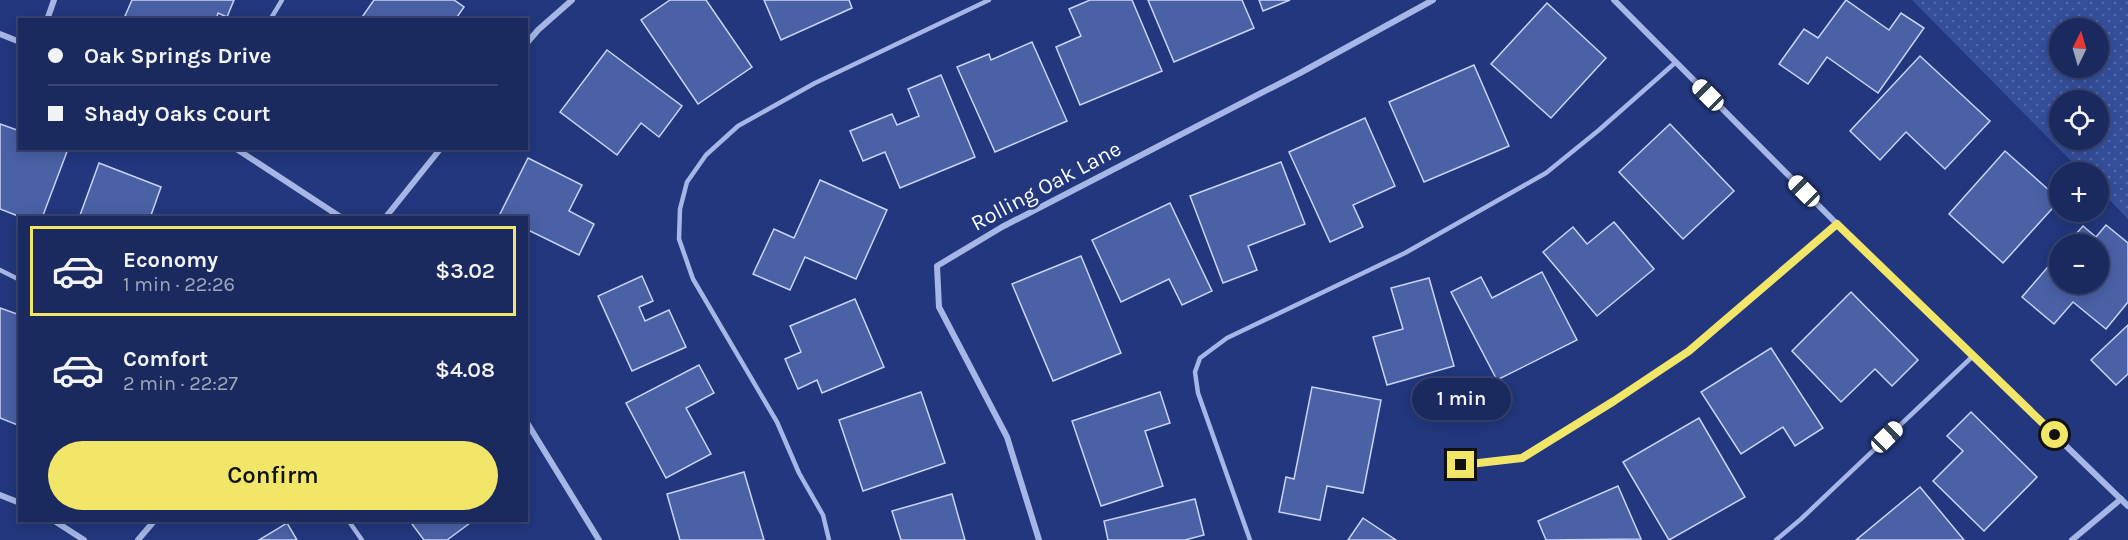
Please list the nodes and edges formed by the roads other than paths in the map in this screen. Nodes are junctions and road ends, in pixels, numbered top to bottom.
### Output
1 (54, 0) edge
2 (282, 0) edge
3 (572, 0) edge
4 (989, 0) edge
5 (1433, 0) edge
6 (1614, 0) edge
7 (48, 18) edge
8 (271, 18) edge
9 (0, 34) edge
10 (18, 41) edge
11 (528, 42) edge
12 (1676, 62) junction
13 (238, 150) edge
14 (439, 150) edge
15 (339, 216) edge
16 (387, 216) edge
17 (1837, 224) junction
18 (0, 270) edge
19 (18, 279) edge
20 (1973, 356) junction
21 (528, 425) edge
22 (1461, 465) dead end
23 (0, 495) edge
24 (2121, 499) junction
25 (18, 502) edge
26 (2128, 506) edge
27 (56, 522) edge
28 (153, 522) edge
29 (349, 522) edge
30 (84, 540) edge
31 (138, 540) edge
32 (362, 540) edge
33 (599, 540) edge
34 (829, 540) edge
35 (1039, 540) edge
36 (1250, 540) edge
37 (1776, 540) edge
38 (2072, 540) edge

1 - 7 street
2 - 8 lane
3 - 11 street
4 - 34 lane
5 - 35 street, Rolling Oak Lane
6 - 12 street
9 - 10 street
12 - 17 street
12 - 36 lane
13 - 15 street
14 - 16 street
17 - 20 street
17 - 22 street
18 - 19 lane
20 - 24 street
20 - 37 lane
21 - 33 street
23 - 25 street
24 - 26 street
24 - 38 street
27 - 30 street
28 - 31 street
29 - 32 lane

